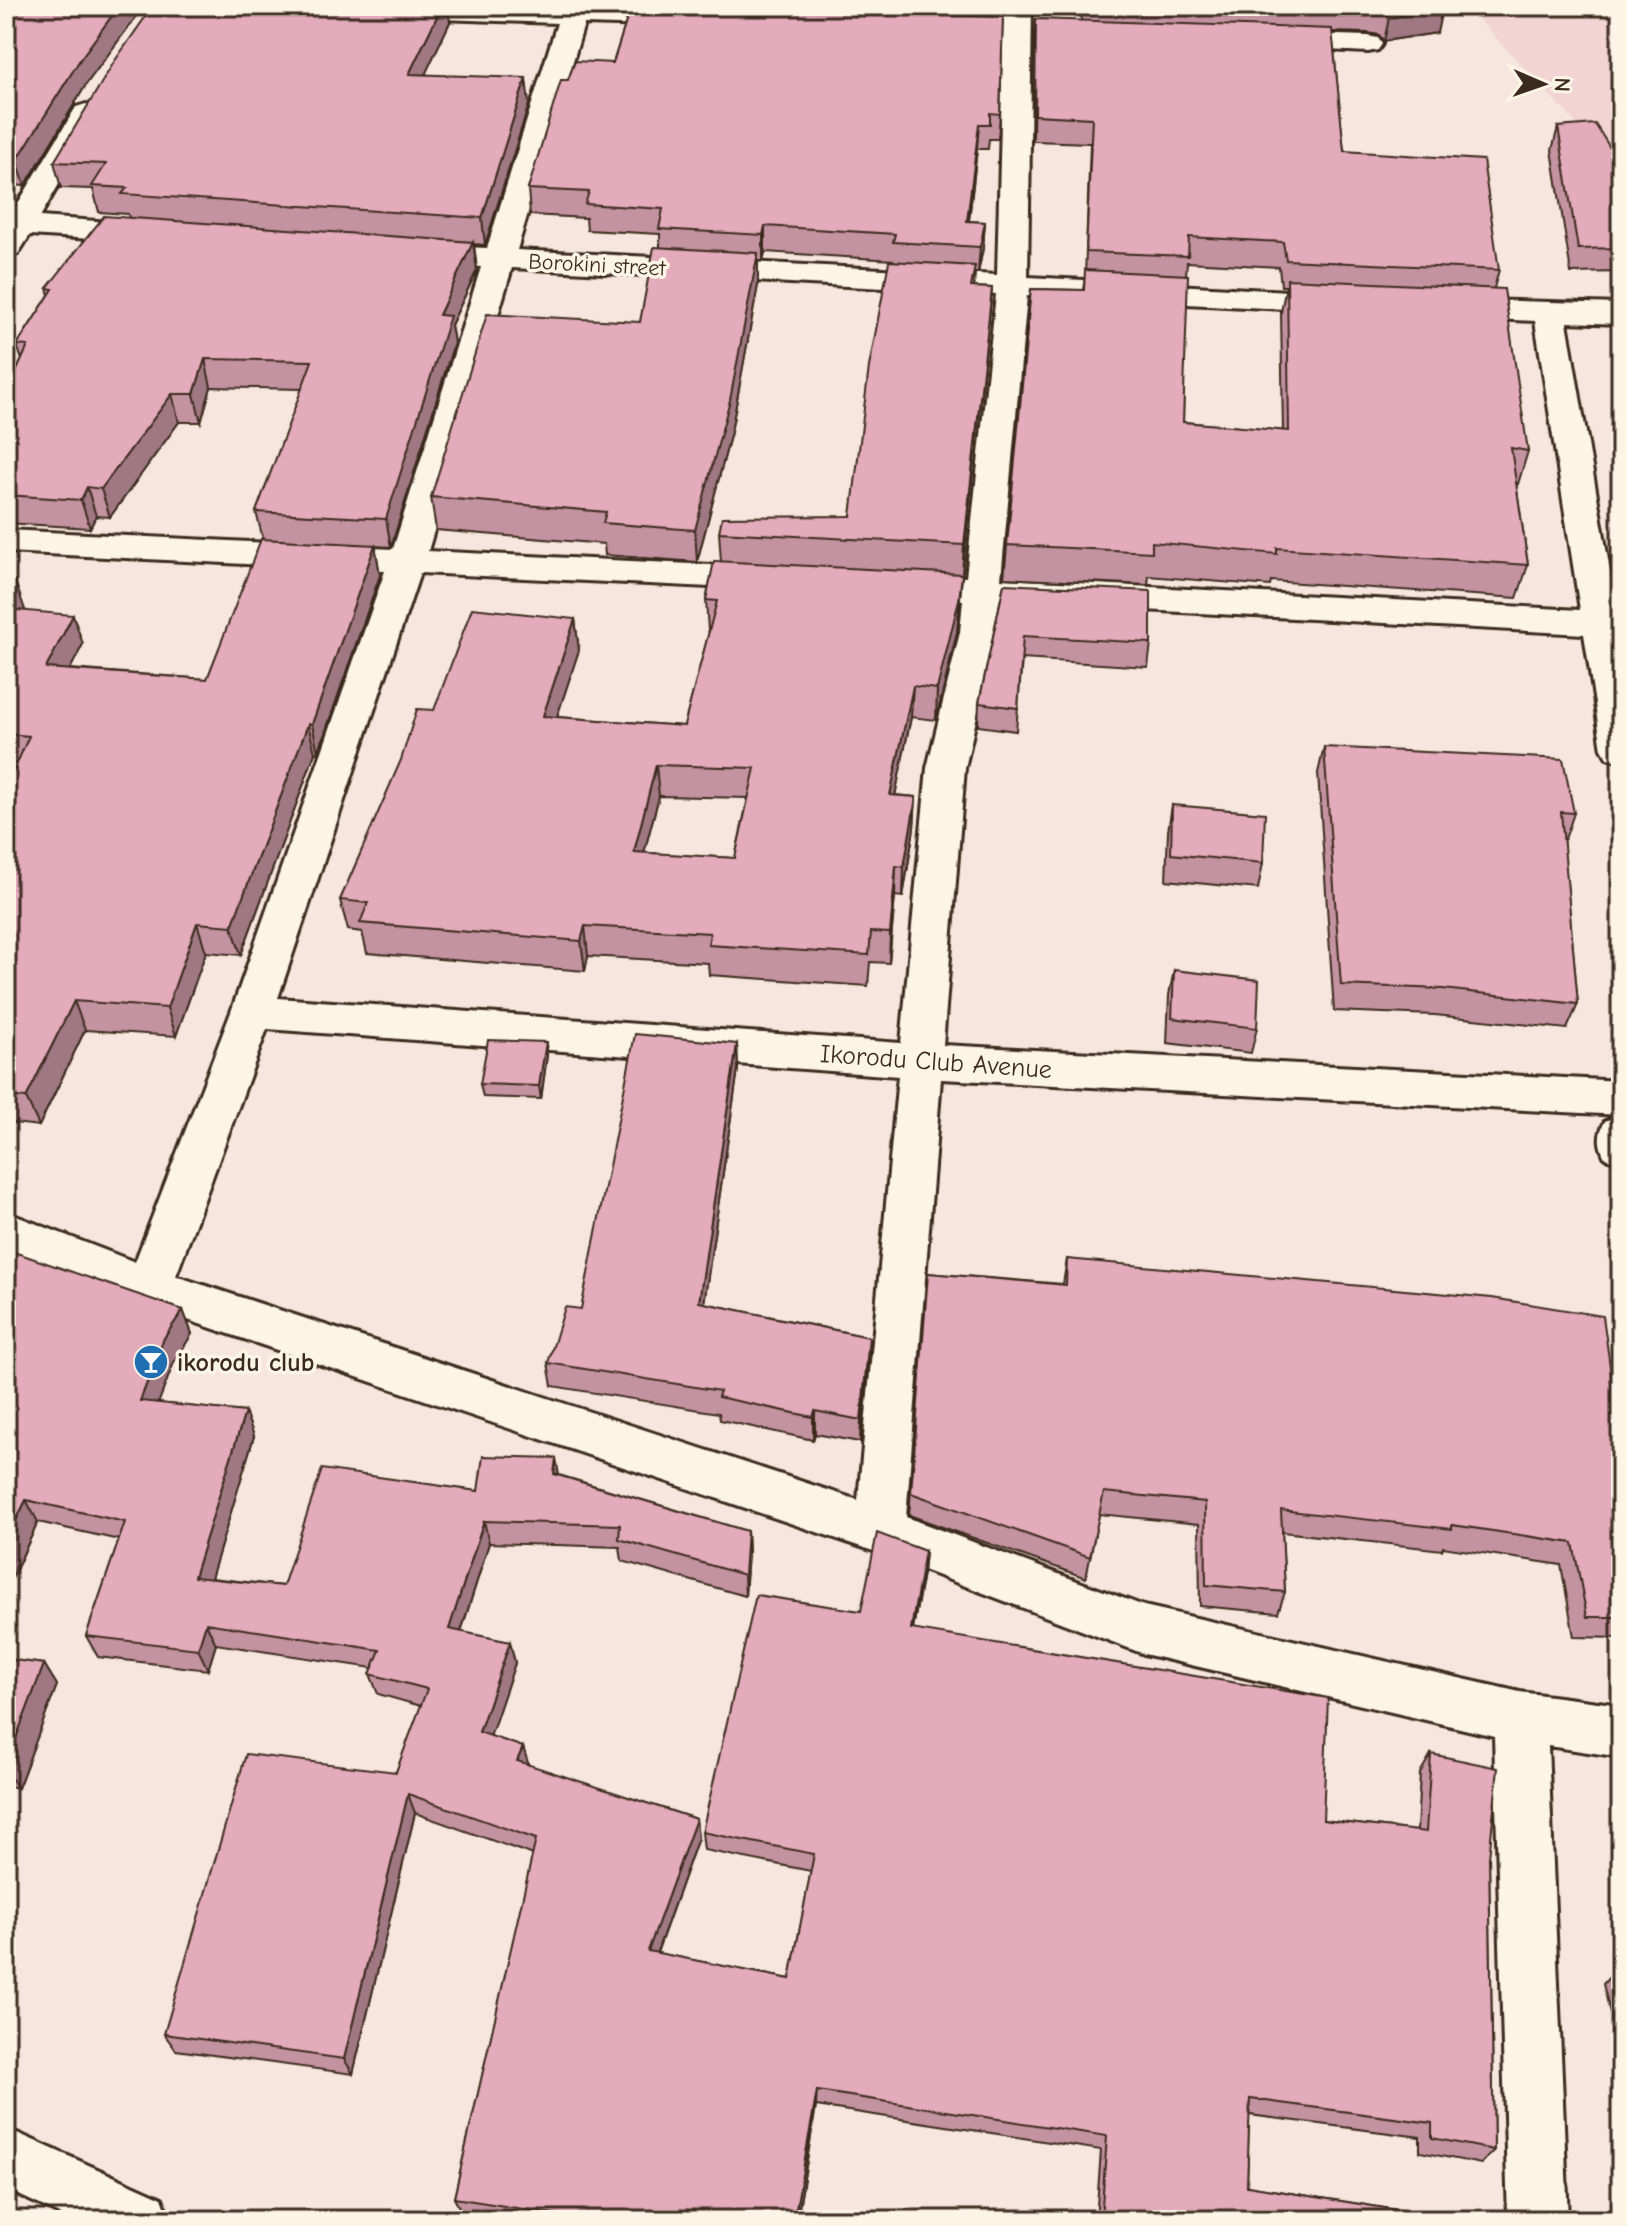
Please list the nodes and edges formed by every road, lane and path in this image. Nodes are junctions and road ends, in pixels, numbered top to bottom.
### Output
1 (298, 6) edge
2 (574, 10) edge
3 (1018, 19) edge
4 (716, 20) edge
5 (986, 31) edge
6 (1050, 33) edge
7 (1241, 40) edge
8 (1368, 44) dead end
9 (104, 85) edge
10 (11, 232) edge
11 (181, 236) edge
12 (388, 251) edge
13 (497, 258) junction
14 (1012, 287) junction
15 (1376, 304) edge
16 (1423, 307) edge
17 (1550, 313) junction
18 (1621, 314) edge
19 (6, 541) edge
20 (407, 560) junction
21 (805, 581) edge
22 (869, 584) edge
23 (981, 590) junction
24 (1610, 623) edge
25 (1621, 749) edge
26 (252, 1012) junction
27 (922, 1061) junction
28 (1621, 1098) edge
29 (1621, 1133) edge
30 (1621, 1145) edge
31 (6, 1231) edge
32 (149, 1287) junction
33 (880, 1530) junction
34 (1520, 1717) junction
35 (1621, 1731) edge
36 (6, 2158) edge
37 (140, 2220) edge
38 (1538, 2220) edge

1 - 2 street
2 - 4 street
2 - 13 street
3 - 5 street
3 - 6 street
3 - 14 street
7 - 8 street
9 - 10 street
10 - 11 street
12 - 13 street, Borokini street
13 - 14 street, Borokini street
13 - 20 street
14 - 15 street, Borokini street
14 - 23 street
16 - 17 street
17 - 18 street
17 - 24 street
19 - 20 street
20 - 21 street
20 - 26 street
22 - 23 street
23 - 24 street
23 - 27 street
24 - 25 street
26 - 27 street, Ikorodu Club Avenue
26 - 32 street
27 - 28 street, Ikorodu Club Avenue
27 - 33 street
29 - 30 street
31 - 32 street
32 - 33 street
33 - 34 street
34 - 35 street
34 - 38 street
36 - 37 street

